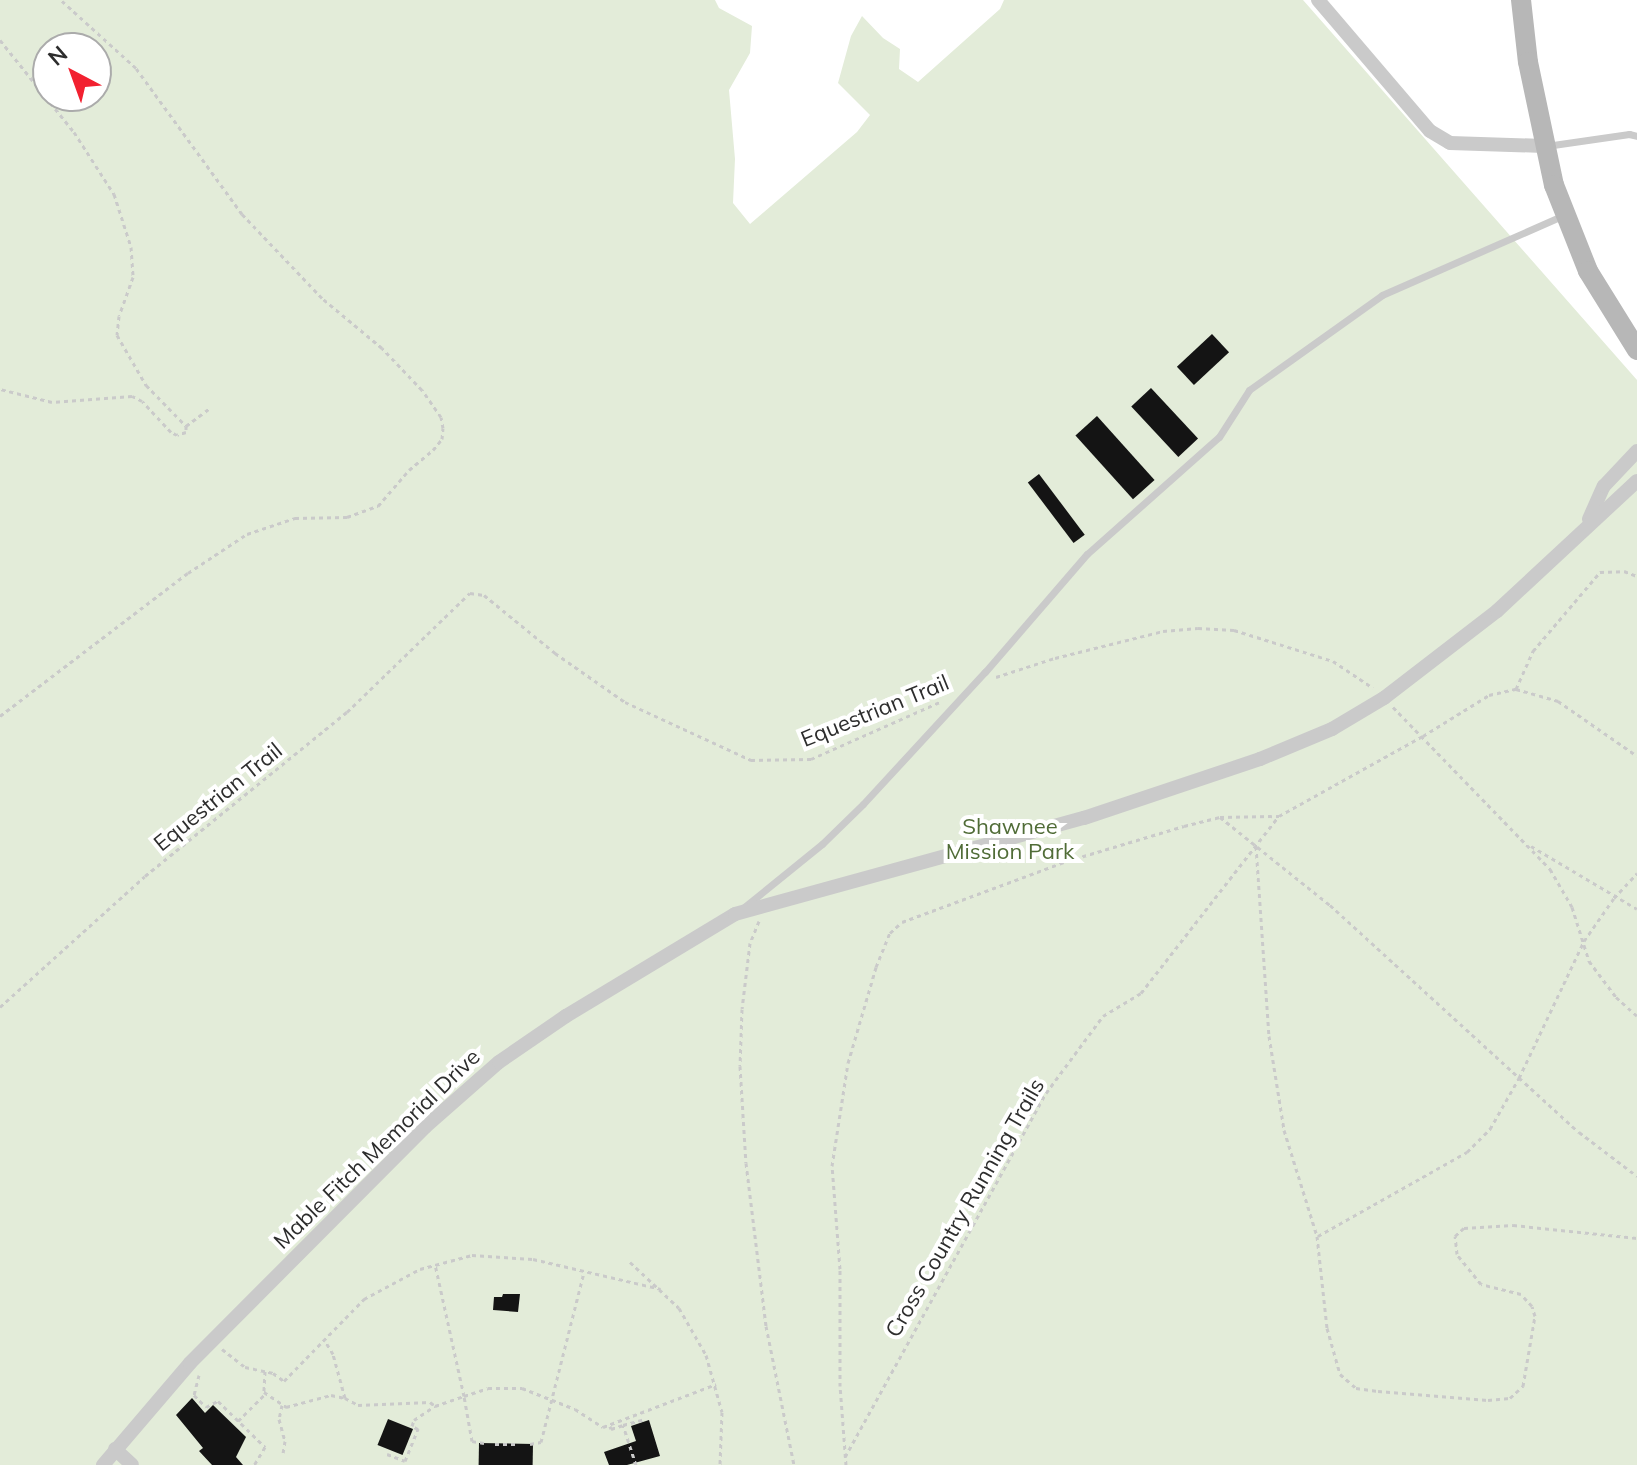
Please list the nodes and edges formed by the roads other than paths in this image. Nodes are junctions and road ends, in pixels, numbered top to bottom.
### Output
1 (1318, 0) edge
2 (1521, 0) edge
3 (1637, 136) edge
4 (1544, 146) junction
5 (1565, 215) junction
6 (1637, 350) edge
7 (1637, 451) edge
8 (1637, 481) edge
9 (1586, 527) junction
10 (735, 914) junction
11 (115, 1449) junction
12 (103, 1465) edge
13 (132, 1465) edge

1 - 4 street
2 - 4 main road
3 - 4 lane
4 - 5 main road
5 - 6 main road
5 - 10 lane
7 - 9 street, Mable Fitch Memorial Drive
8 - 9 street, Mable Fitch Memorial Drive
9 - 10 street, Mable Fitch Memorial Drive
10 - 11 street, Mable Fitch Memorial Drive
11 - 12 street, Mable Fitch Memorial Drive
11 - 13 street

